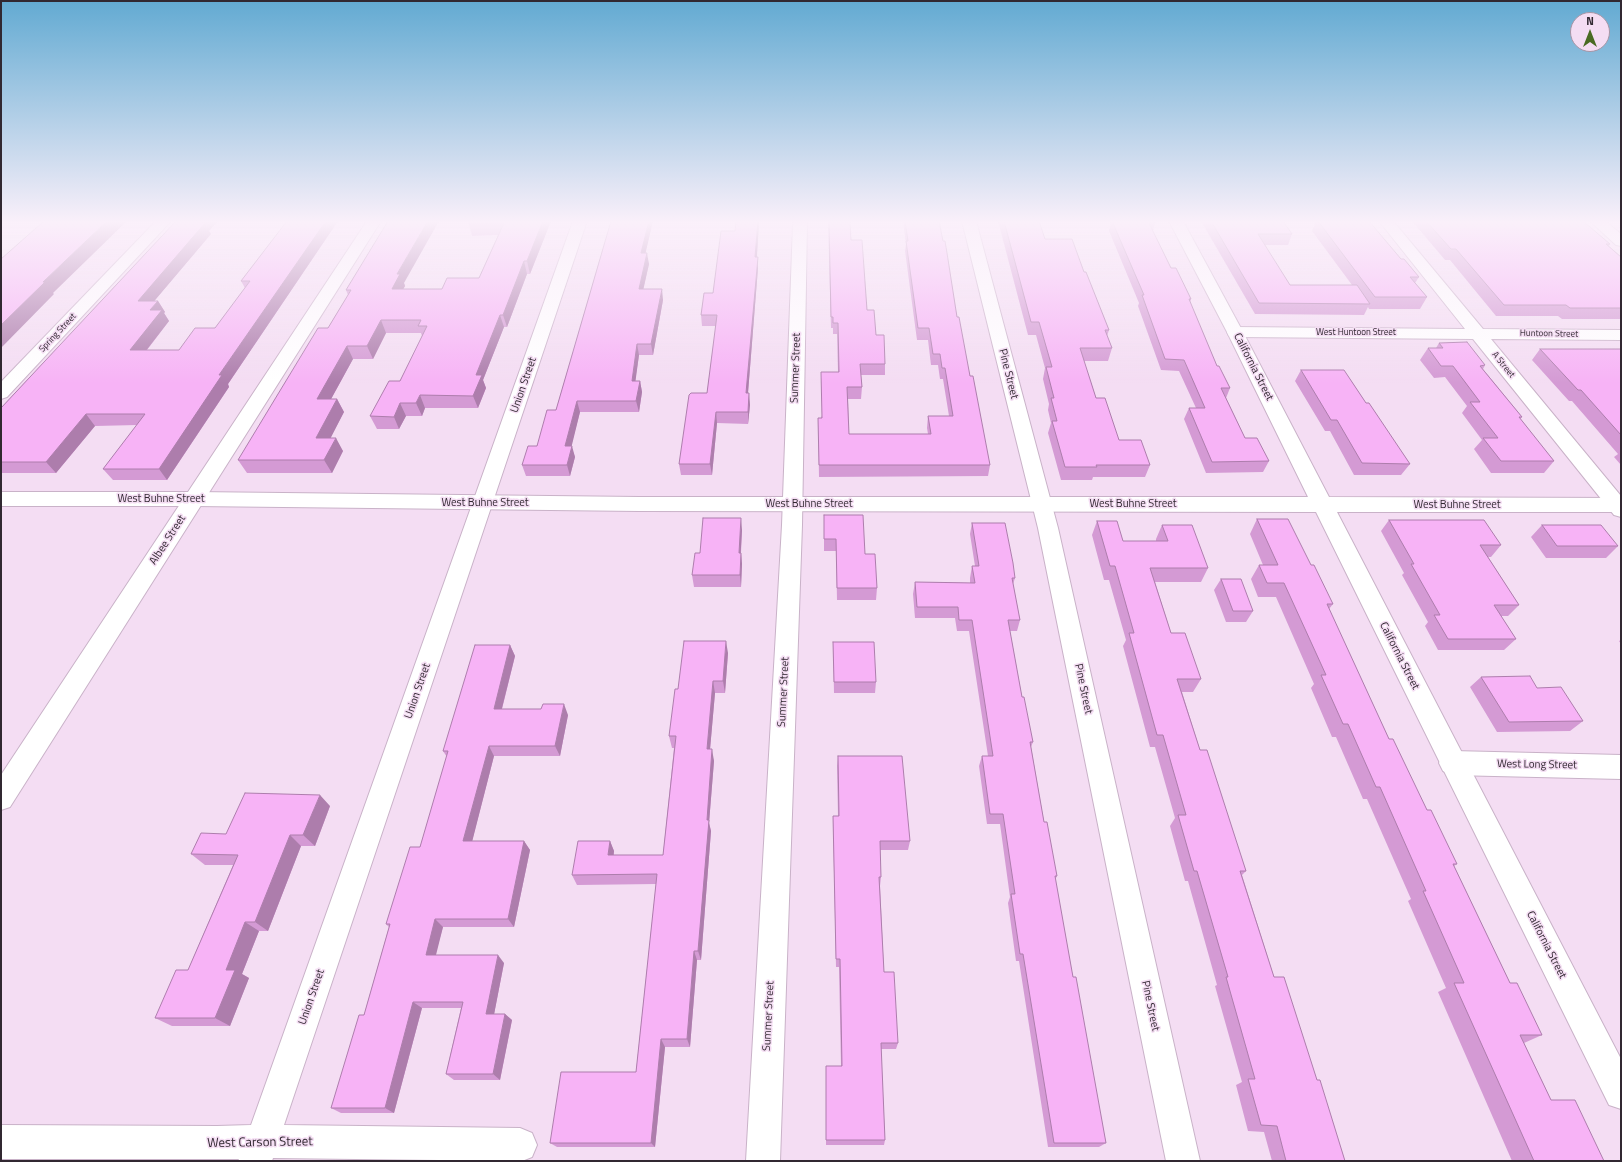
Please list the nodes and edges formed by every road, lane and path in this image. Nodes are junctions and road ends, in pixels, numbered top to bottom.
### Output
1 (113, 275) edge
2 (339, 275) edge
3 (561, 275) edge
4 (799, 275) edge
5 (983, 275) edge
6 (1205, 275) edge
7 (1430, 275) edge
8 (1235, 332) junction
9 (1477, 333) junction
10 (1621, 335) edge
11 (1, 393) edge
12 (1, 499) edge
13 (194, 499) junction
14 (483, 503) junction
15 (792, 504) junction
16 (1041, 504) junction
17 (1323, 505) junction
18 (1620, 507) edge
19 (1452, 763) junction
20 (1621, 767) edge
21 (1, 798) edge
22 (1621, 1093) edge
23 (1, 1142) edge
24 (520, 1145) dead end
25 (259, 1151) edge
26 (763, 1161) edge
27 (1183, 1161) edge

1 - 11 street, Spring Street
2 - 13 street, Albee Street
3 - 14 street, Union Street
4 - 15 street, Summer Street
5 - 16 street, Pine Street
6 - 8 street, California Street
7 - 9 street, A Street
8 - 9 street, West Huntoon Street
8 - 17 street, California Street
9 - 10 street, Huntoon Street
9 - 18 street, A Street
12 - 13 street, West Buhne Street
13 - 14 street, West Buhne Street
13 - 21 street, Albee Street
14 - 15 street, West Buhne Street
14 - 25 street, Union Street
15 - 16 street, West Buhne Street
15 - 26 street, Summer Street
16 - 17 street, West Buhne Street
16 - 27 street, Pine Street
17 - 18 street, West Buhne Street
17 - 19 street, California Street
19 - 20 street, West Long Street
19 - 22 street, California Street
23 - 25 street, West Carson Street
24 - 25 street, West Carson Street

